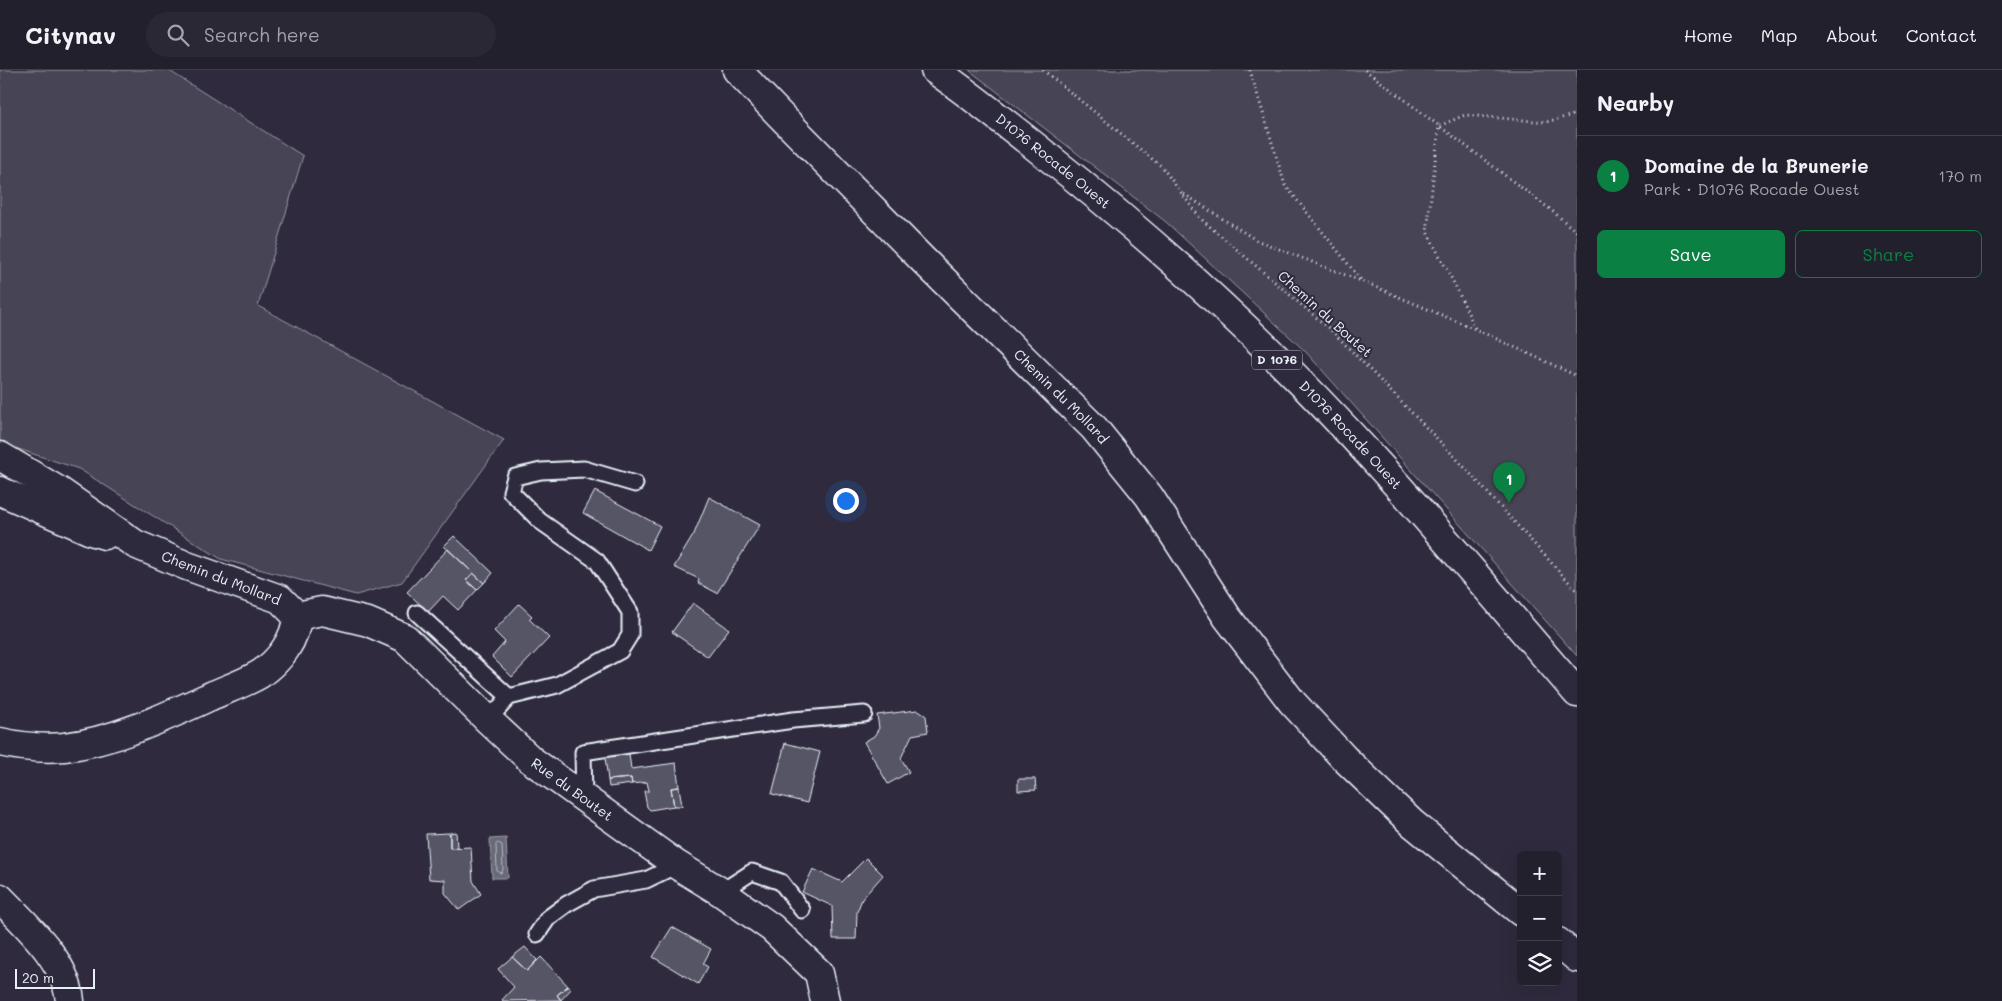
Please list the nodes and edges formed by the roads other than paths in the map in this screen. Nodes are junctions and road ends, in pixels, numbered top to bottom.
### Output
1 (737, 70) edge
2 (934, 70) edge
3 (0, 456) edge
4 (635, 484) dead end
5 (0, 491) edge
6 (135, 544) junction
7 (417, 613) dead end
8 (298, 616) junction
9 (1577, 693) edge
10 (509, 697) junction
11 (864, 714) dead end
12 (488, 720) junction
13 (0, 742) edge
14 (584, 797) junction
15 (677, 865) junction
16 (721, 892) junction
17 (0, 898) edge
18 (1517, 909) edge
19 (802, 910) dead end
20 (537, 934) dead end
21 (1562, 945) edge
22 (1577, 958) edge
23 (70, 1001) edge
24 (825, 1001) edge

1 - 18 street, Chemin du Mollard
2 - 9 street, D1076 Rocade Ouest / D 1076
3 - 6 street, Chemin du Mollard
4 - 10 lane
5 - 6 street
6 - 8 street, Chemin du Mollard
7 - 10 lane
8 - 12 street, Rue du Boutet
8 - 13 street
10 - 12 lane
11 - 14 lane
12 - 14 street, Rue du Boutet
14 - 15 street, Rue du Boutet
15 - 16 street, Rue du Boutet
15 - 20 lane
16 - 19 lane
16 - 24 street, Rue du Boutet
17 - 23 street
21 - 22 street

